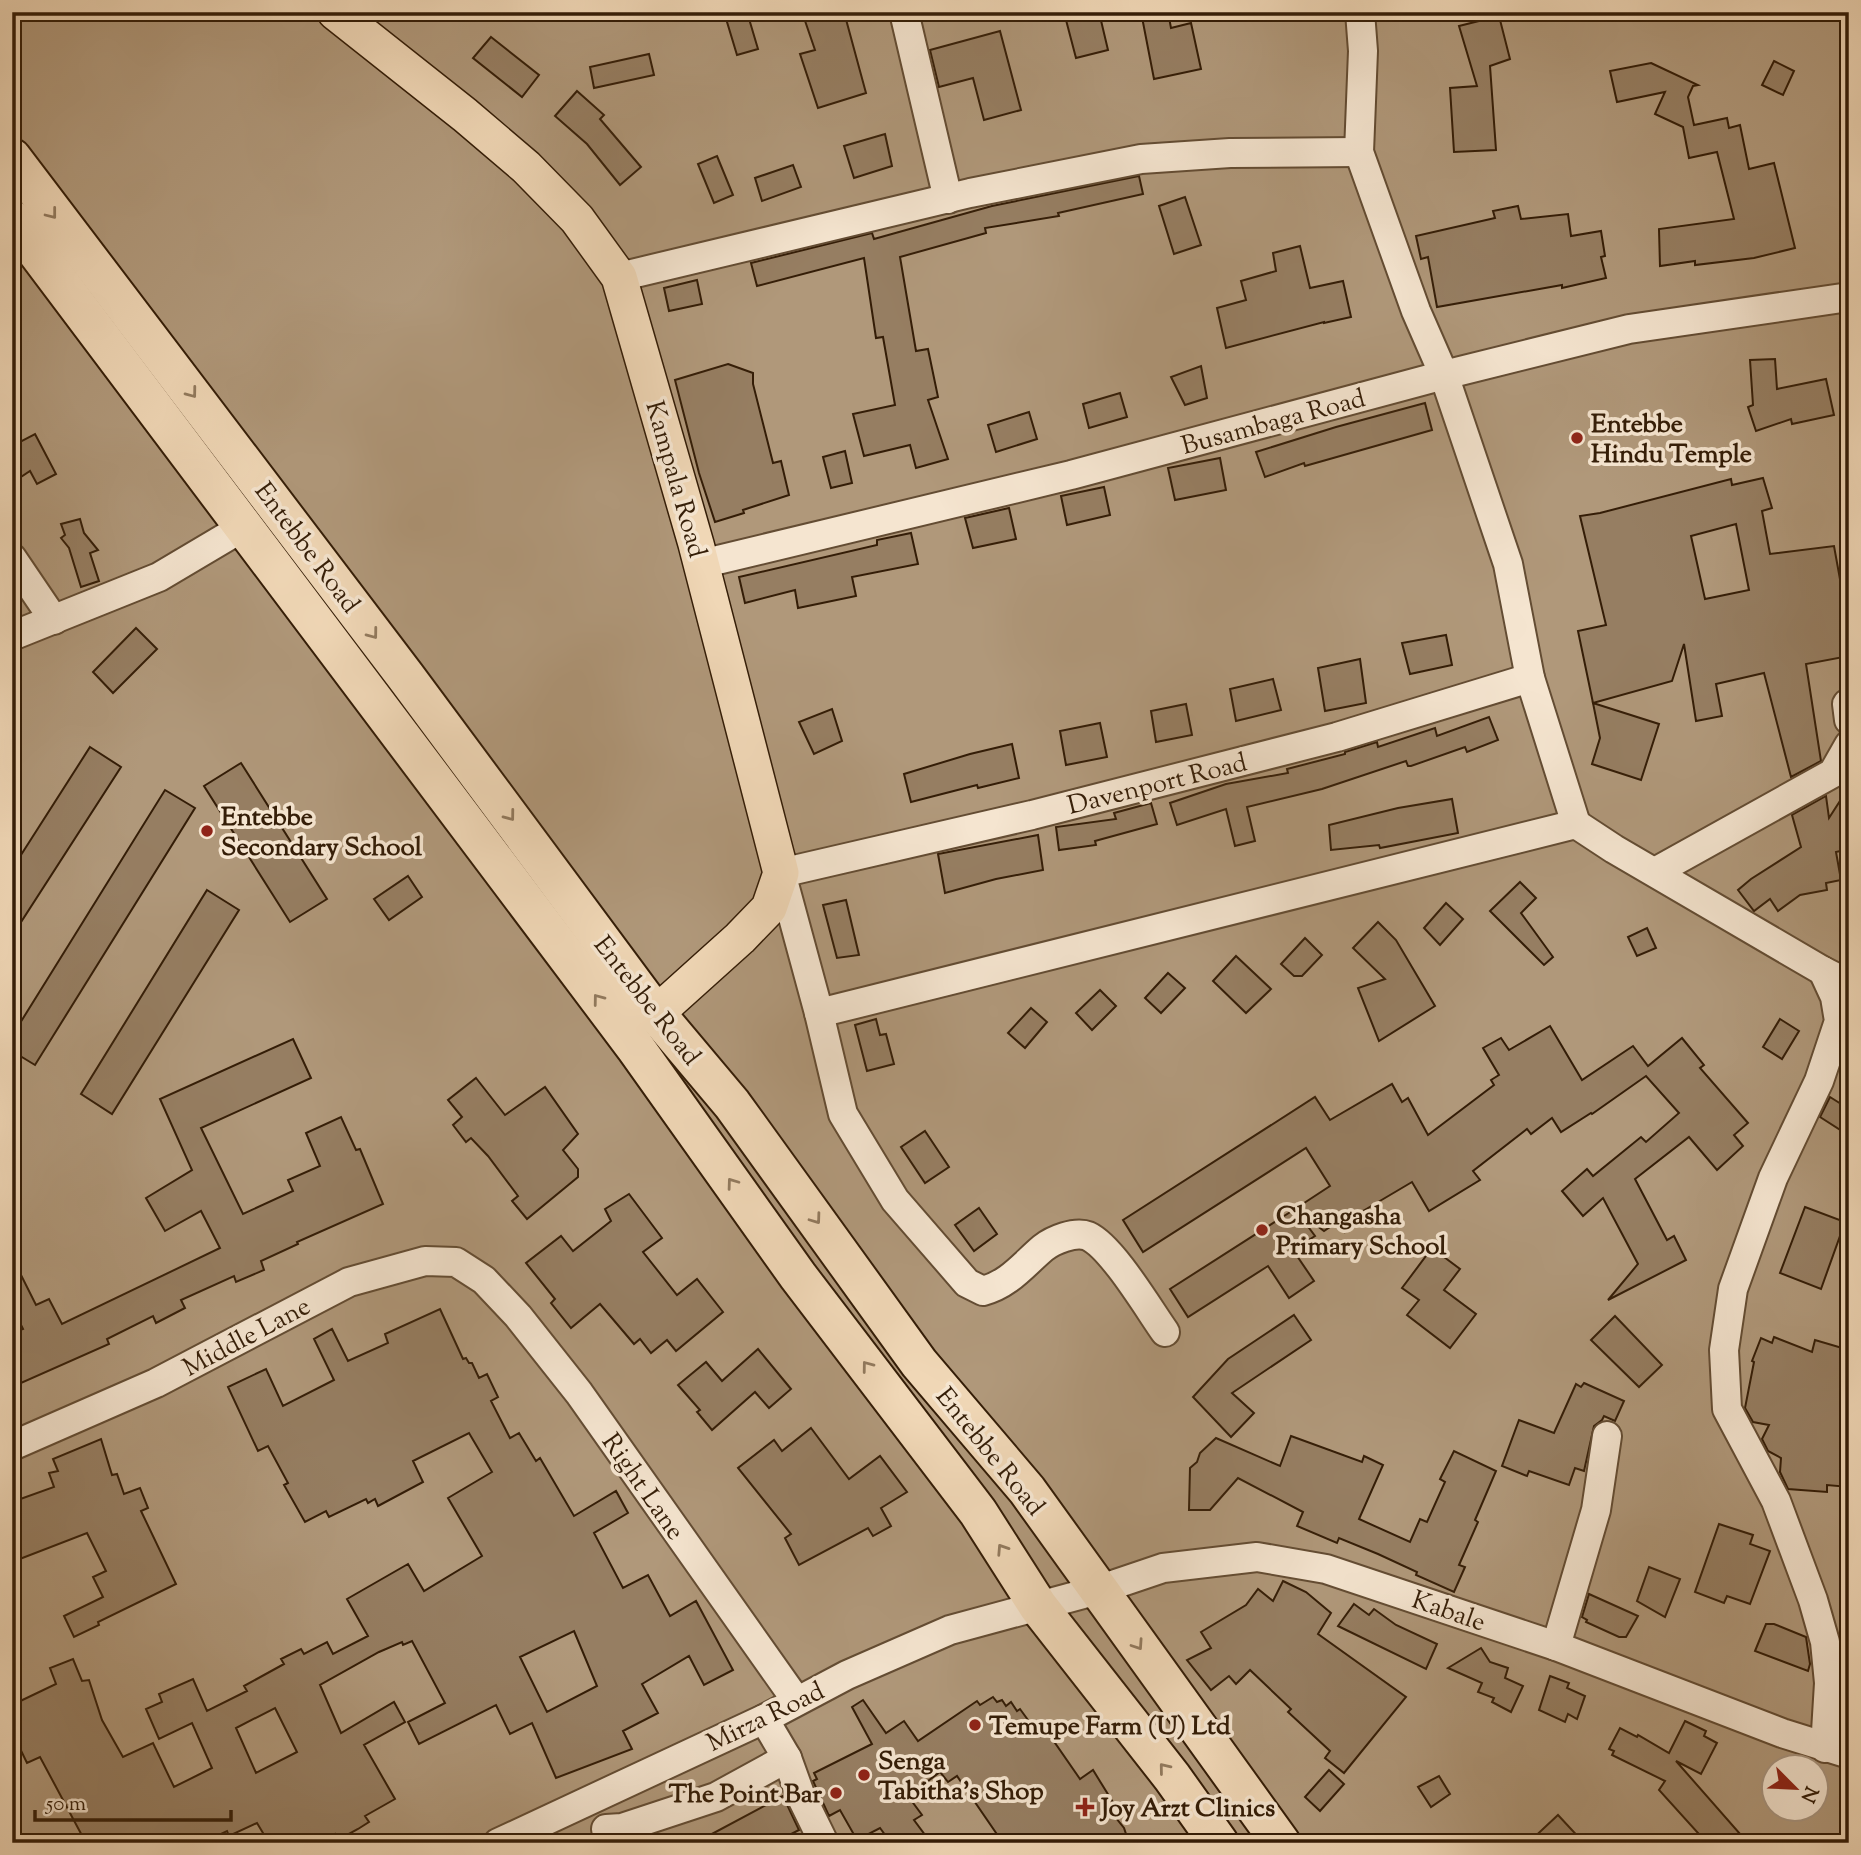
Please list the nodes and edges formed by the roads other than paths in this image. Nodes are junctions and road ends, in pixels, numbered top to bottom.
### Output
1 (335, 12) edge
2 (904, 12) edge
3 (1360, 12) edge
4 (1359, 152) junction
5 (12, 158) edge
6 (948, 199) junction
7 (12, 219) edge
8 (619, 277) junction
9 (1849, 297) edge
10 (1444, 376) junction
11 (245, 526) junction
12 (12, 558) edge
13 (701, 564) junction
14 (54, 620) junction
15 (12, 636) edge
16 (1530, 678) junction
17 (1849, 745) edge
18 (1576, 824) junction
19 (1655, 872) junction
20 (781, 873) junction
21 (1823, 971) junction
22 (1849, 984) edge
23 (653, 1010) junction
24 (819, 1013) junction
25 (1849, 1043) edge
26 (1819, 1082) junction
27 (484, 1280) joint
28 (1165, 1332) dead end
29 (1607, 1436) dead end
30 (12, 1446) edge
31 (1098, 1590) junction
32 (1038, 1606) junction
33 (1556, 1646) junction
34 (796, 1700) junction
35 (764, 1718) junction
36 (1837, 1751) edge
37 (788, 1758) junction
38 (594, 1797) junction
39 (609, 1836) edge
40 (498, 1843) edge
41 (824, 1843) edge
42 (1219, 1843) edge
43 (1281, 1843) edge

1 - 8 main road, Kampala Road
2 - 6 street
3 - 4 street
4 - 6 street
4 - 10 street
5 -> 23 highway, Entebbe Road
6 - 8 street
7 - 11 highway, Entebbe Road
8 - 13 main road, Kampala Road
9 - 10 street, Busambaga Road
10 - 13 street, Busambaga Road
10 - 16 street
11 - 14 street
32 -> 11 highway, Entebbe Road
12 - 14 street
13 - 20 main road, Kampala Road
14 - 15 street
16 - 18 street
16 - 20 street, Davenport Road
17 - 19 street
18 - 19 street
18 - 24 street
19 - 21 street
20 - 23 main road
20 - 24 street
21 - 22 street
21 - 26 street
23 -> 31 highway, Entebbe Road
24 - 28 street
25 - 26 street
26 - 36 street
27 - 30 street, Middle Lane
27 - 34 street, Right Lane
29 - 33 street
31 - 32 street, Kabale
31 - 33 street, Kabale
31 -> 43 highway, Entebbe Road
32 - 34 street, Mirza Road
42 -> 32 highway, Entebbe Road
33 - 36 street, Kabale
34 - 35 street, Mirza Road
35 - 37 street
35 - 38 street, Mirza Road
37 - 39 street
37 - 41 street
38 - 39 street
38 - 40 street, Mirza Road

